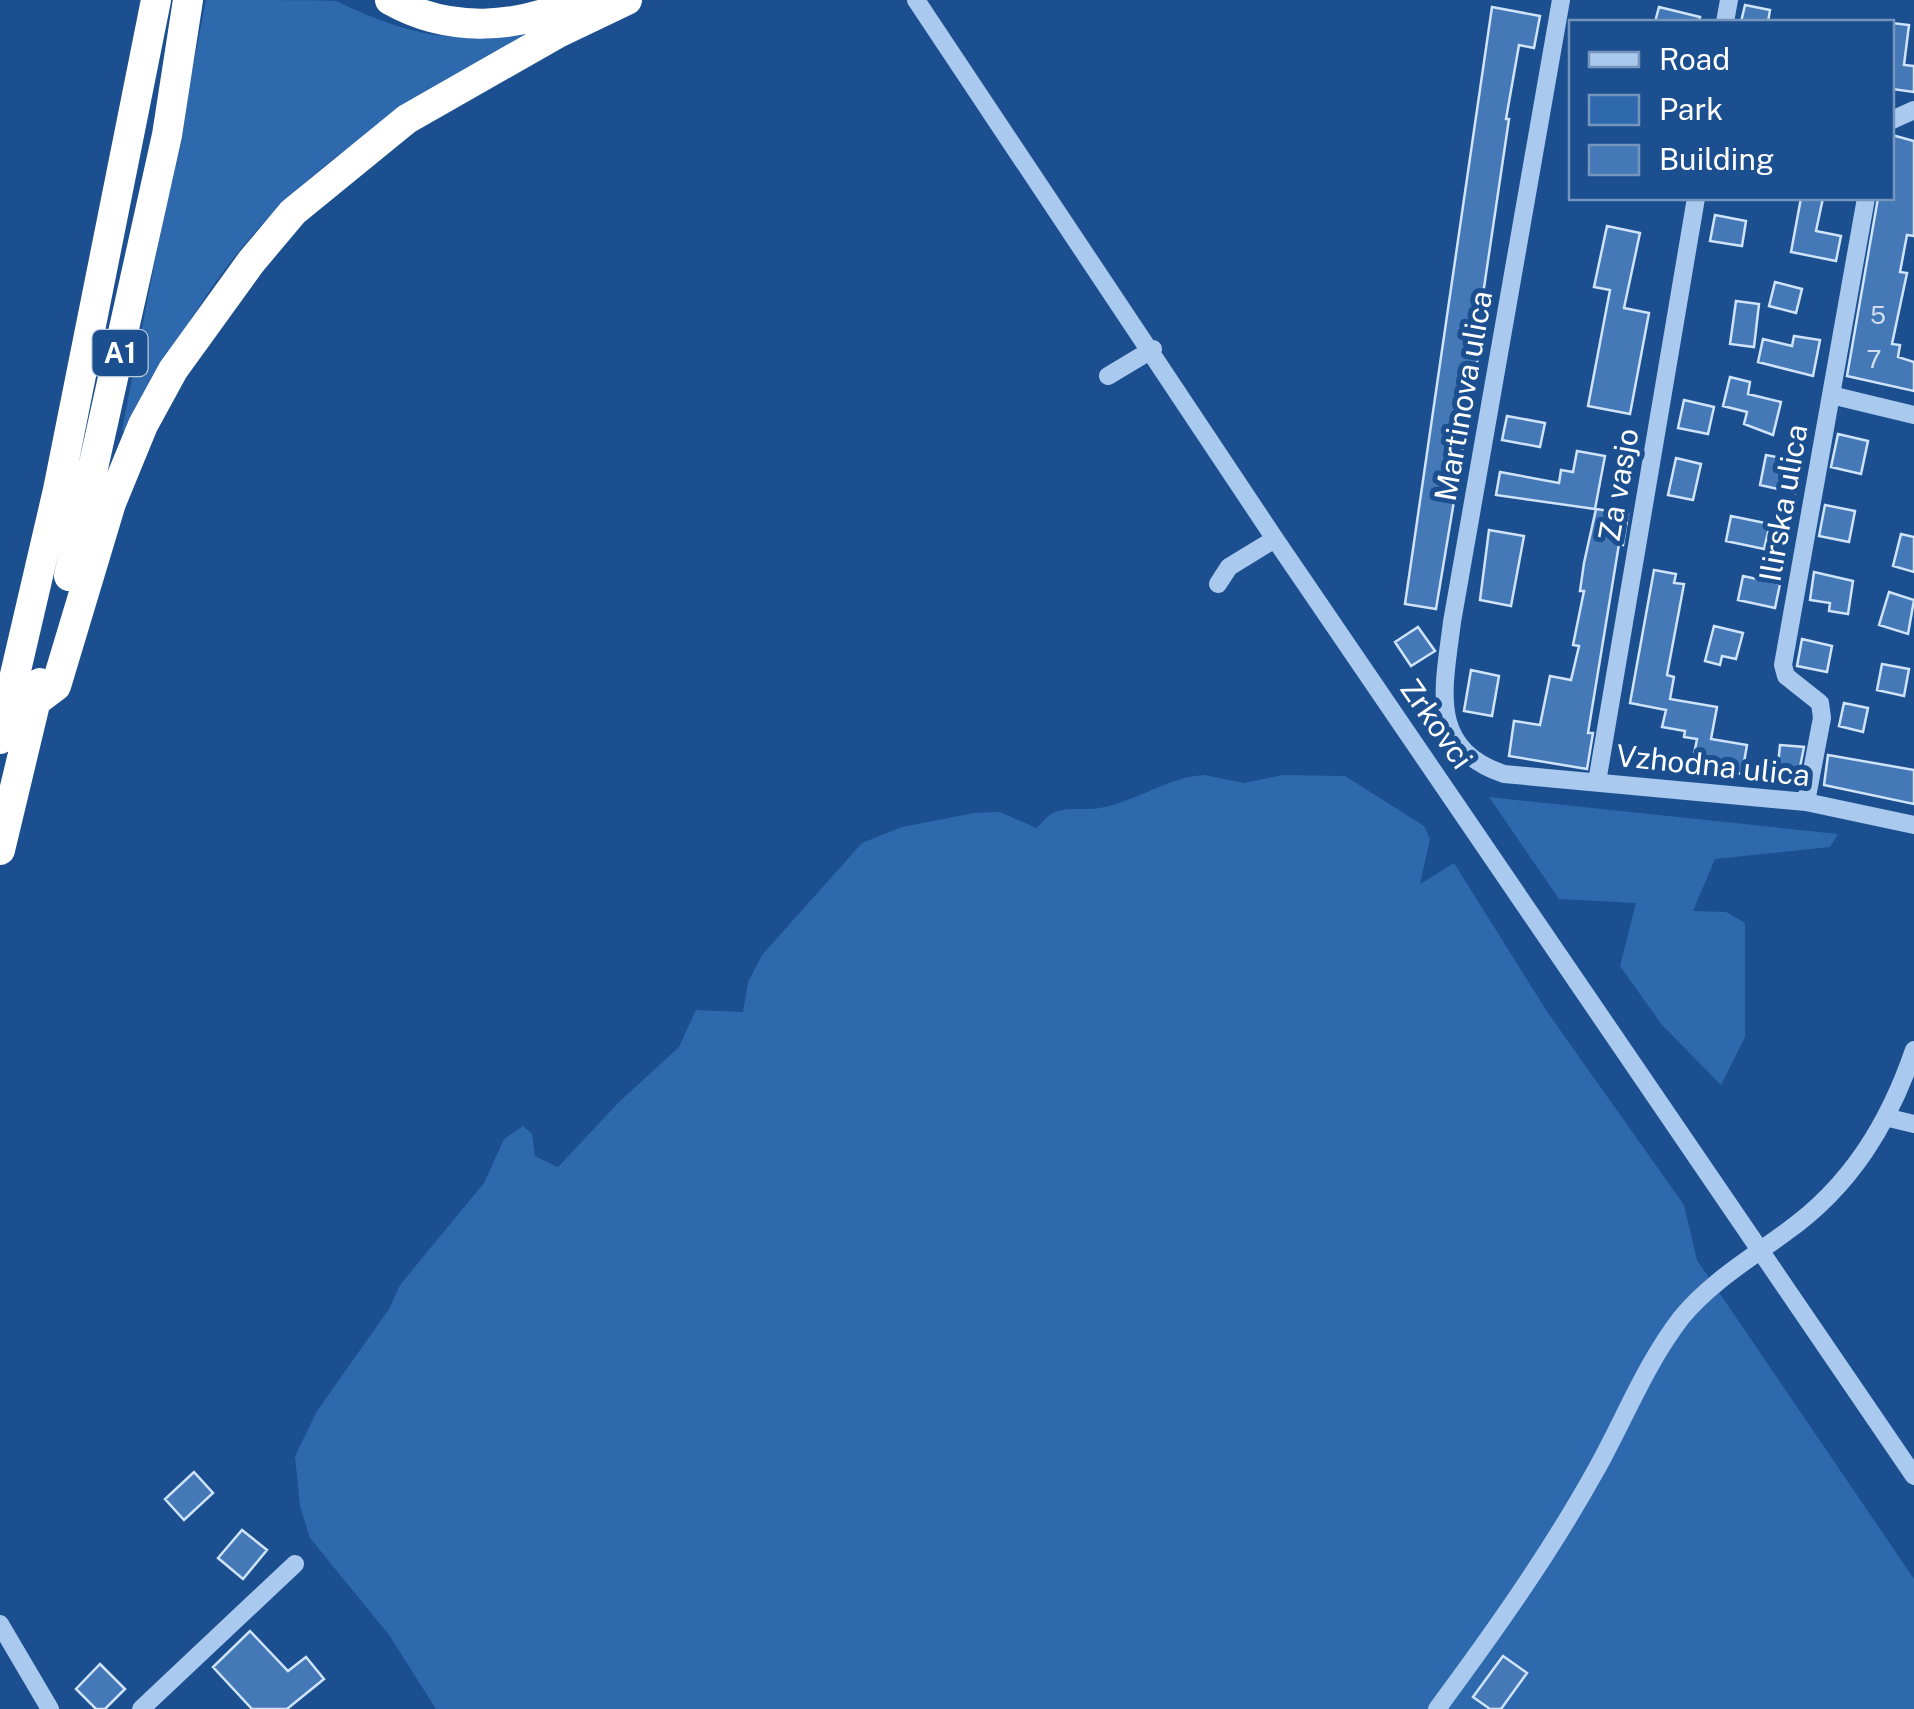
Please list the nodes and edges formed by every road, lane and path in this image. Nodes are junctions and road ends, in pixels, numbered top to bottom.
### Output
1 (156, 0) edge
2 (188, 0) edge
3 (390, 0) edge
4 (580, 0) edge
5 (627, 0) edge
6 (916, 0) edge
7 (1562, 0) edge
8 (1696, 200) edge
9 (1866, 200) edge
10 (1153, 349) junction
11 (1108, 376) dead end
12 (1831, 395) junction
13 (1914, 415) edge
14 (1275, 539) junction
15 (1218, 584) dead end
16 (36, 702) junction
17 (0, 739) edge
18 (1504, 774) joint
19 (1597, 782) junction
20 (1806, 802) junction
21 (1914, 825) edge
22 (0, 850) edge
23 (1914, 1050) edge
24 (1888, 1118) junction
25 (1914, 1124) edge
26 (1761, 1250) junction
27 (1914, 1476) edge
28 (295, 1564) dead end
29 (0, 1624) edge
30 (50, 1709) edge
31 (141, 1709) edge
32 (1437, 1709) edge

1 - 17 highway, A1
2 - 16 highway, A1
3 - 4 highway
5 - 16 highway
6 - 10 street, Zrkovci
7 - 18 street, Martinova ulica
8 - 19 street, Za vasjo
9 - 12 street, Ilirska ulica
10 - 11 street
10 - 14 street, Zrkovci
12 - 13 street
12 - 20 street, Ilirska ulica
14 - 15 street
14 - 26 street, Zrkovci
16 - 22 highway, A1
18 - 19 street, Vzhodna ulica
19 - 20 street, Vzhodna ulica
20 - 21 street, Vzhodna ulica
23 - 24 street
24 - 25 street
24 - 26 street
26 - 27 street, Zrkovci
26 - 32 street
28 - 31 street
29 - 30 street

